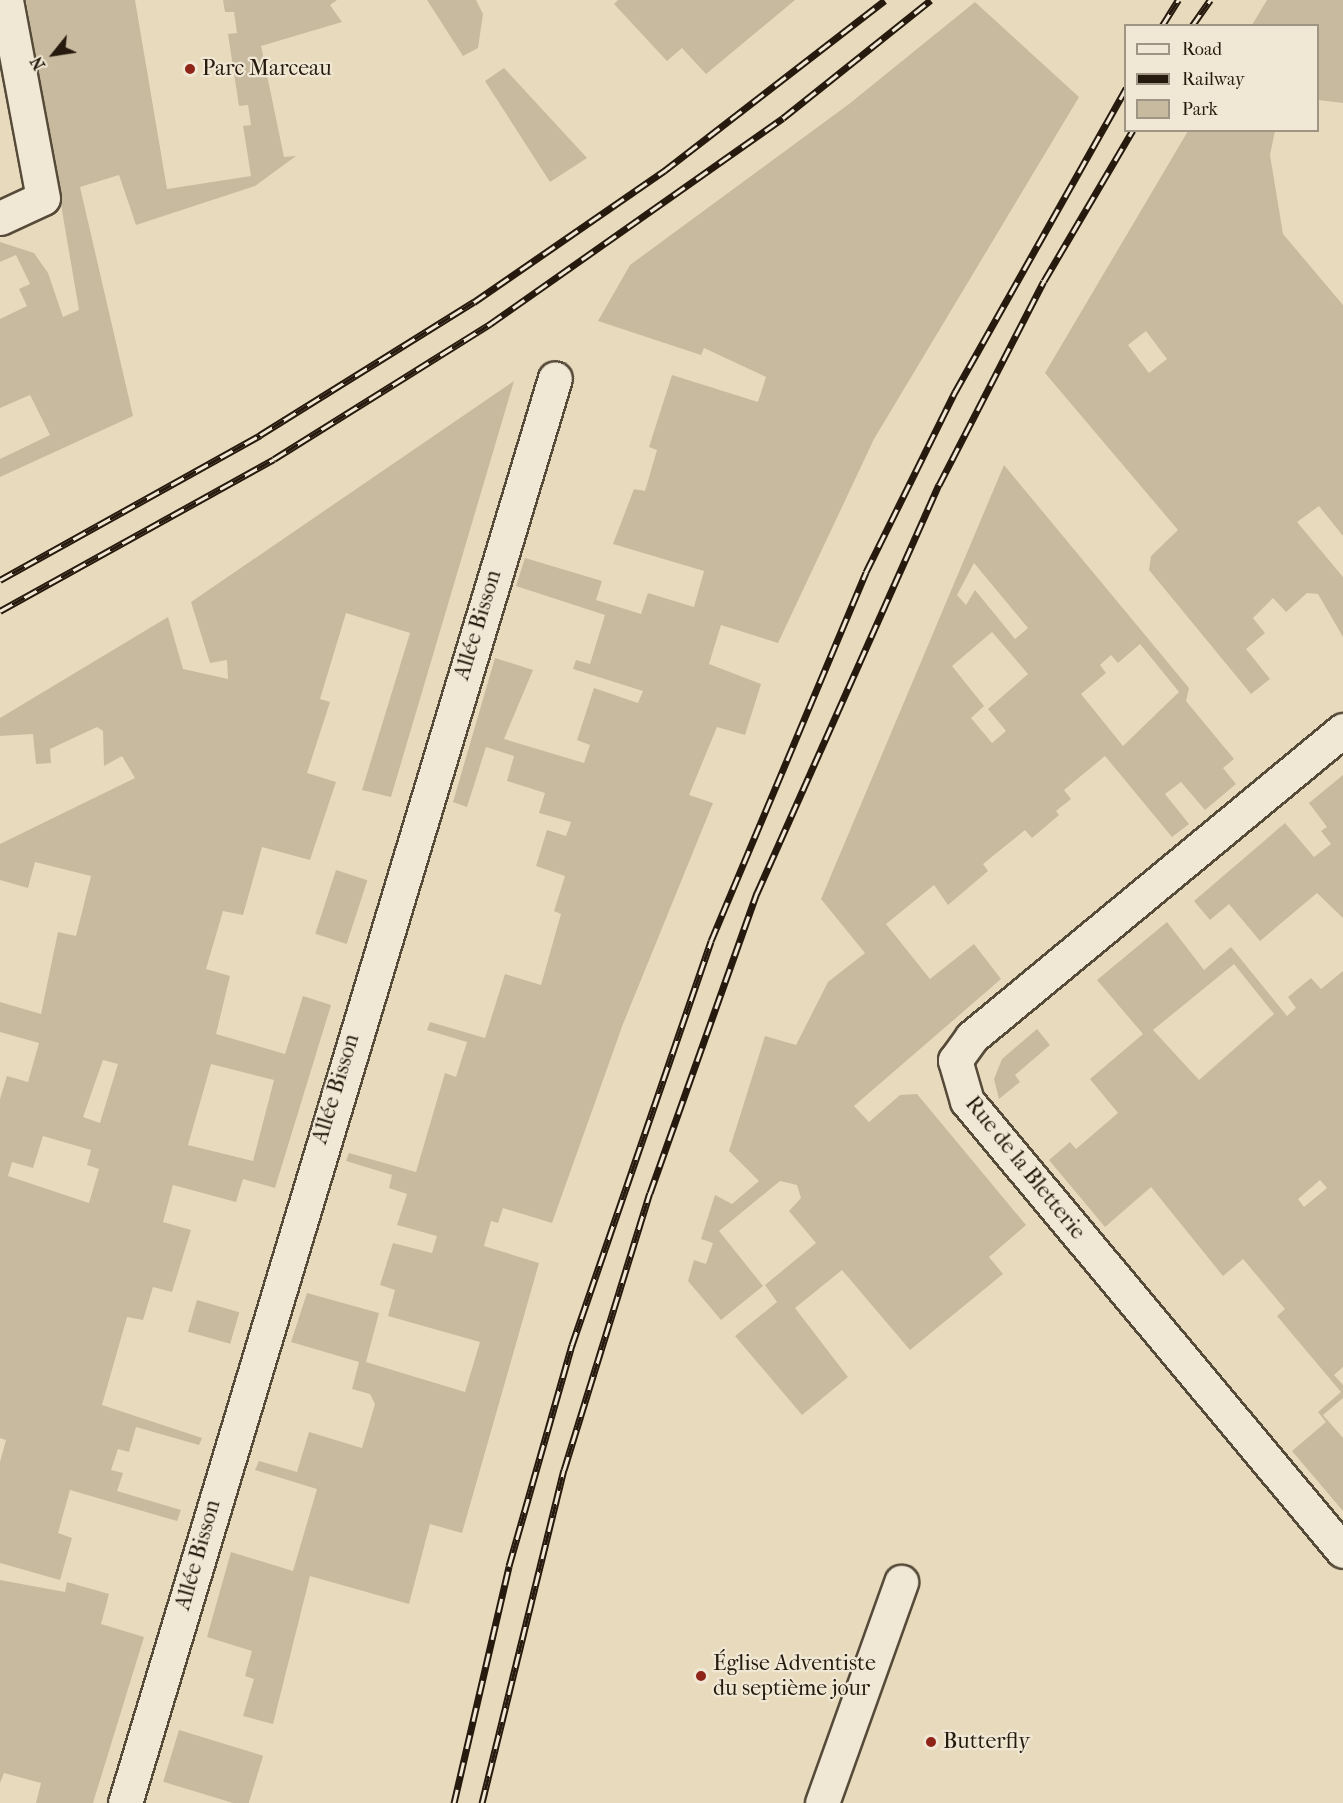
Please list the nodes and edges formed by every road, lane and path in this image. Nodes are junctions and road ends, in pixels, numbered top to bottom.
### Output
1 (6, 0) edge
2 (0, 218) edge
3 (555, 378) dead end
4 (1343, 730) edge
5 (1343, 1551) edge
6 (901, 1582) dead end
7 (125, 1803) edge
8 (822, 1803) edge

1 - 2 street
3 - 7 street, Allée Bisson
4 - 5 street, Rue de la Bletterie
6 - 8 street

